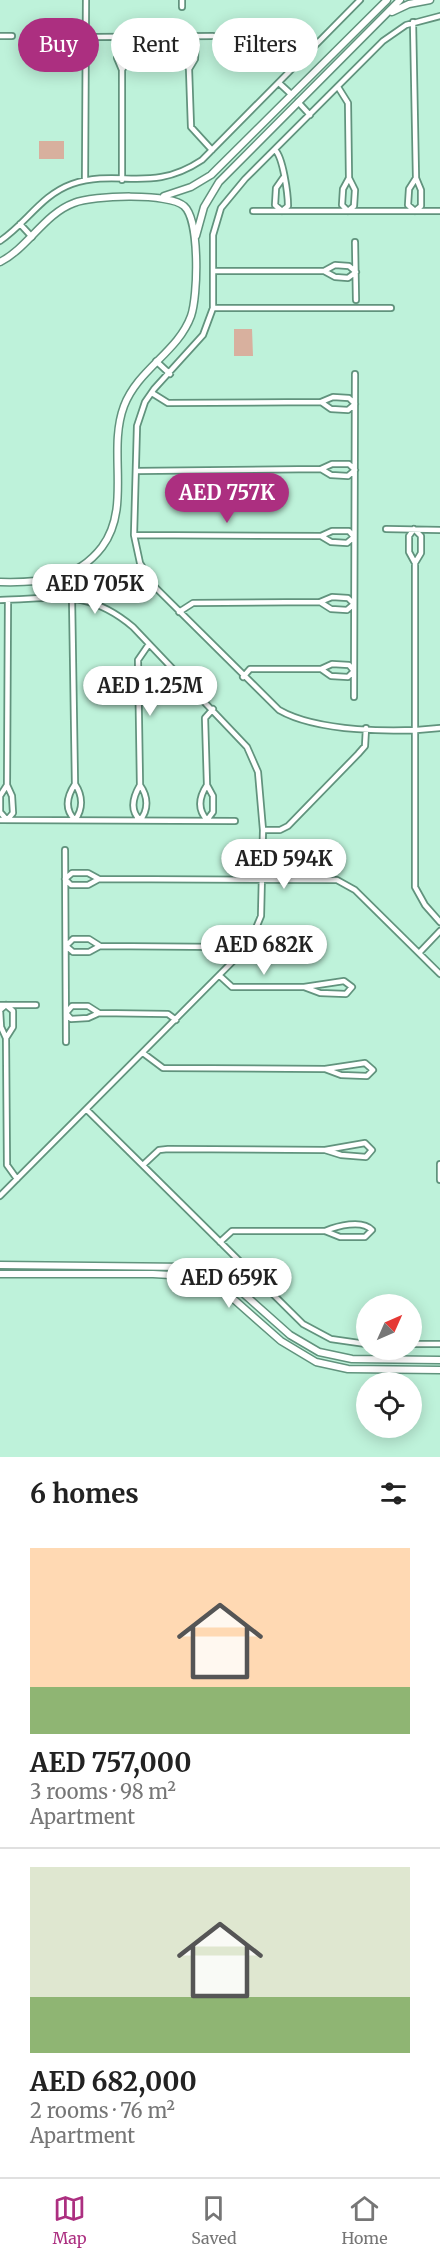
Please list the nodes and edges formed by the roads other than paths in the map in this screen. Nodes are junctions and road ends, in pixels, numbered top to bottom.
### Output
1 (86, 0) edge
2 (182, 0) edge
3 (360, 0) edge
4 (385, 0) edge
5 (400, 0) edge
6 (430, 0) edge
7 (183, 7) dead end
8 (440, 16) edge
9 (412, 22) junction
10 (377, 24) junction
11 (0, 36) edge
12 (12, 36) dead end
13 (122, 72) edge
14 (189, 72) edge
15 (279, 83) junction
16 (338, 87) junction
17 (292, 95) junction
18 (298, 102) junction
19 (310, 115) junction
20 (212, 150) junction
21 (275, 150) junction
22 (283, 178) junction
23 (349, 178) junction
24 (416, 178) junction
25 (85, 180) junction
26 (123, 180) junction
27 (156, 198) junction
28 (253, 211) dead end
29 (282, 211) junction
30 (348, 211) junction
31 (415, 211) junction
32 (440, 211) edge
33 (20, 224) junction
34 (32, 237) junction
35 (0, 241) edge
36 (355, 242) dead end
37 (195, 243) junction
38 (0, 262) edge
39 (214, 271) junction
40 (324, 271) junction
41 (356, 272) junction
42 (356, 300) dead end
43 (213, 308) junction
44 (391, 308) dead end
45 (156, 361) junction
46 (170, 374) junction
47 (355, 374) dead end
48 (152, 393) junction
49 (321, 402) junction
50 (355, 404) junction
51 (321, 469) junction
52 (136, 471) junction
53 (355, 471) junction
54 (386, 529) dead end
55 (414, 529) junction
56 (440, 530) edge
57 (134, 535) junction
58 (321, 536) junction
59 (354, 537) junction
60 (415, 563) junction
61 (0, 582) edge
62 (72, 598) junction
63 (0, 600) edge
64 (8, 600) junction
65 (321, 602) junction
66 (354, 604) junction
67 (179, 612) junction
68 (149, 644) junction
69 (321, 669) junction
70 (354, 671) junction
71 (243, 677) junction
72 (354, 697) dead end
73 (213, 709) junction
74 (366, 728) junction
75 (415, 728) junction
76 (440, 728) edge
77 (75, 784) junction
78 (207, 784) junction
79 (7, 785) junction
80 (140, 785) junction
81 (0, 820) edge
82 (7, 820) junction
83 (75, 820) junction
84 (140, 820) junction
85 (207, 820) junction
86 (235, 820) dead end
87 (263, 830) junction
88 (65, 850) dead end
89 (65, 879) junction
90 (99, 879) junction
91 (262, 879) junction
92 (440, 922) edge
93 (440, 931) edge
94 (66, 946) junction
95 (100, 946) junction
96 (419, 953) junction
97 (237, 959) junction
98 (440, 974) edge
99 (220, 976) junction
100 (304, 987) junction
101 (3, 1005) edge
102 (36, 1005) dead end
103 (66, 1013) junction
104 (99, 1013) junction
105 (176, 1020) junction
106 (6, 1038) junction
107 (66, 1042) dead end
108 (143, 1053) junction
109 (325, 1070) junction
110 (87, 1110) junction
111 (325, 1150) junction
112 (440, 1164) edge
113 (143, 1165) junction
114 (17, 1179) junction
115 (440, 1180) edge
116 (0, 1196) edge
117 (325, 1231) junction
118 (220, 1242) junction
119 (0, 1265) edge
120 (0, 1274) edge
121 (356, 1343) edge
122 (422, 1344) edge
123 (440, 1344) edge
124 (356, 1359) edge
125 (389, 1360) edge
126 (422, 1360) edge
127 (440, 1360) edge
128 (389, 1370) junction
129 (440, 1370) edge

1 - 25 street
2 - 7 street
3 - 15 street
4 - 17 main road
5 - 10 main road
6 - 10 main road
8 - 9 street
9 - 16 street
9 - 24 street
10 - 18 main road
11 - 12 street
13 - 26 street
14 - 20 street
15 - 17 street
15 - 20 street
16 - 19 street
16 - 23 street
17 - 27 main road
18 - 19 street
18 - 37 main road
19 - 21 street
20 - 26 street
21 - 22 street
21 - 39 street
22 - 29 street
22 - 29 street
23 - 30 street
23 - 30 street
24 - 31 street
24 - 31 street
25 - 26 street
25 - 33 street
27 - 34 main road
27 - 37 main road
28 - 29 street
29 - 30 street
30 - 31 street
31 - 32 street
33 - 34 street
33 - 35 street
34 - 38 main road
36 - 41 street
37 - 45 main road
39 - 40 street
39 - 43 street
40 - 41 street
40 - 41 street
41 - 42 street
43 - 44 street
43 - 46 street
45 - 46 street
45 - 61 main road
46 - 48 street
47 - 50 street
48 - 49 street
48 - 52 street
49 - 50 street
49 - 50 street
50 - 53 street
51 - 52 street
51 - 53 street
51 - 53 street
52 - 57 street
53 - 59 street
54 - 55 street
55 - 56 street
55 - 60 street
55 - 60 street
57 - 58 street
57 - 67 street
58 - 59 street
58 - 59 street
59 - 66 street
60 - 75 street
62 - 64 street
62 - 68 street
62 - 77 street
63 - 64 street
64 - 79 street
65 - 66 street
65 - 66 street
65 - 67 street
66 - 70 street
67 - 71 street
68 - 73 street
68 - 80 street
69 - 70 street
69 - 70 street
69 - 71 street
70 - 72 street
71 - 74 street
73 - 78 street
73 - 87 street
74 - 75 street
74 - 87 street
75 - 76 street
75 - 92 street
77 - 83 street
77 - 83 street
78 - 85 street
78 - 85 street
79 - 82 street
79 - 82 street
80 - 84 street
80 - 84 street
81 - 82 street
82 - 83 street
83 - 84 street
84 - 85 street
85 - 86 street
87 - 91 street
88 - 89 street
89 - 90 street
89 - 90 street
89 - 94 street
90 - 91 street
91 - 96 street
91 - 97 street
93 - 96 street
94 - 95 street
94 - 95 street
94 - 103 street
95 - 97 street
96 - 98 street
97 - 99 street
99 - 100 street
99 - 105 street
100 - 100 street
101 - 102 street
101 - 106 street
101 - 106 street
103 - 104 street
103 - 104 street
103 - 107 street
104 - 105 street
105 - 108 street
106 - 114 street
108 - 109 street
108 - 110 street
109 - 109 street
110 - 113 street
110 - 114 street
111 - 111 street
111 - 113 street
112 - 115 street
113 - 118 street
114 - 116 street
117 - 117 street
117 - 118 street
118 - 121 street
119 - 124 main road
120 - 128 main road
122 - 123 street
125 - 128 main road
126 - 127 main road
128 - 129 main road

